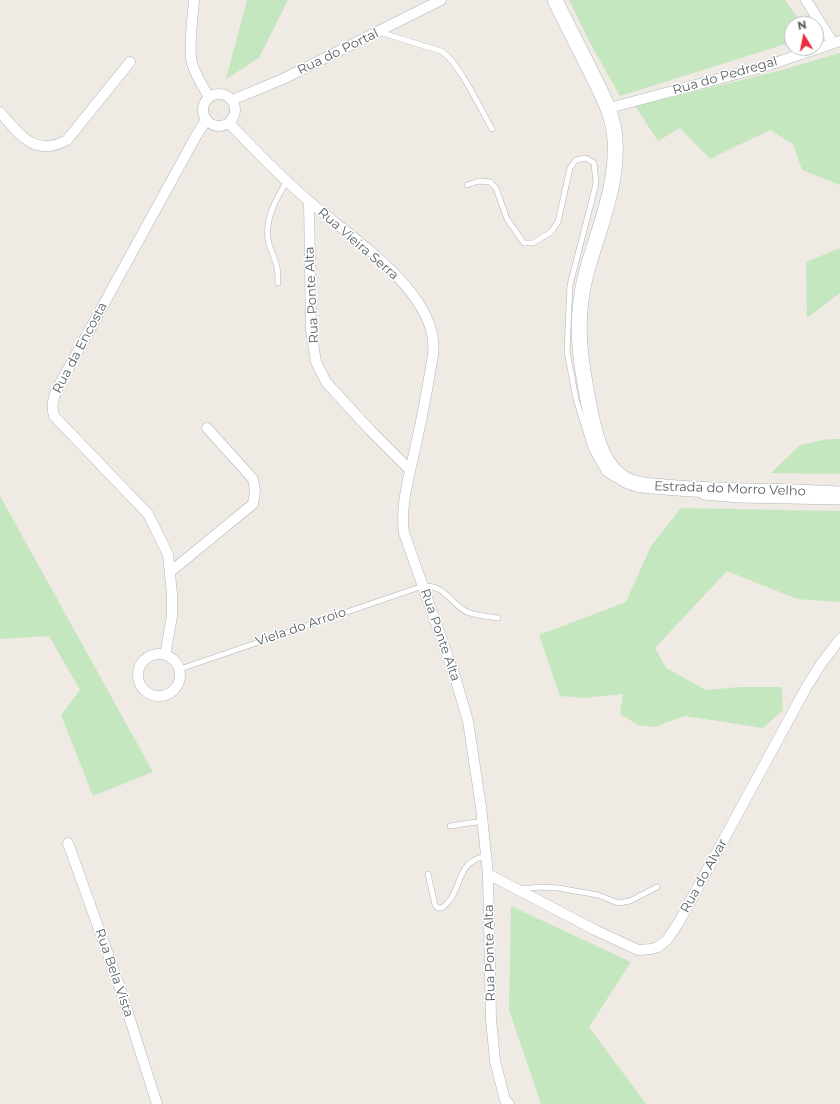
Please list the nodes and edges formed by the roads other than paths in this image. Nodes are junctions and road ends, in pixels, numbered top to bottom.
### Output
1 (194, 0) edge
2 (442, 0) edge
3 (555, 0) edge
4 (806, 0) edge
5 (378, 32) junction
6 (837, 42) edge
7 (130, 62) dead end
8 (209, 97) junction
9 (232, 100) junction
10 (608, 108) junction
11 (0, 112) edge
12 (206, 120) junction
13 (229, 123) junction
14 (492, 129) dead end
15 (287, 181) junction
16 (467, 185) dead end
17 (309, 201) junction
18 (278, 283) dead end
19 (207, 428) dead end
20 (410, 470) junction
21 (680, 494) dead end
22 (840, 494) edge
23 (695, 496) dead end
24 (840, 502) edge
25 (170, 572) junction
26 (423, 586) junction
27 (498, 618) dead end
28 (840, 639) edge
29 (165, 655) junction
30 (180, 669) junction
31 (482, 821) junction
32 (450, 826) dead end
33 (68, 843) dead end
34 (486, 856) junction
35 (428, 874) dead end
36 (488, 874) junction
37 (657, 887) dead end
38 (517, 890) junction
39 (157, 1104) edge
40 (509, 1104) edge

1 - 8 street
2 - 5 street, Rua do Portal
3 - 10 street, Estrada do Morro Velho
4 - 6 street
5 - 9 street, Rua do Portal
5 - 14 lane
6 - 10 street, Rua do Pedregal
7 - 11 street
8 - 9 street
8 - 12 street
9 - 13 street
10 - 22 street, Estrada do Morro Velho
12 - 13 street
12 - 25 street, Rua da Encosta
13 - 15 street, Rua Vieira Serra
15 - 17 street, Rua Vieira Serra
15 - 18 lane
16 - 21 lane
17 - 20 street, Rua Ponte Alta
17 - 20 street, Rua Vieira Serra
19 - 25 street
20 - 26 street, Rua Ponte Alta
23 - 24 lane
25 - 29 street, Rua da Encosta
26 - 27 lane
26 - 30 lane, Viela do Arroio
26 - 31 street, Rua Ponte Alta
28 - 38 street, Rua do Alvar
29 - 30 street
29 - 30 street
31 - 32 lane
31 - 34 street, Rua Ponte Alta
33 - 39 street, Rua Bela Vista
34 - 35 lane
34 - 36 street, Rua Ponte Alta
36 - 38 street, Rua do Alvar
36 - 40 street, Rua Ponte Alta
37 - 38 lane

